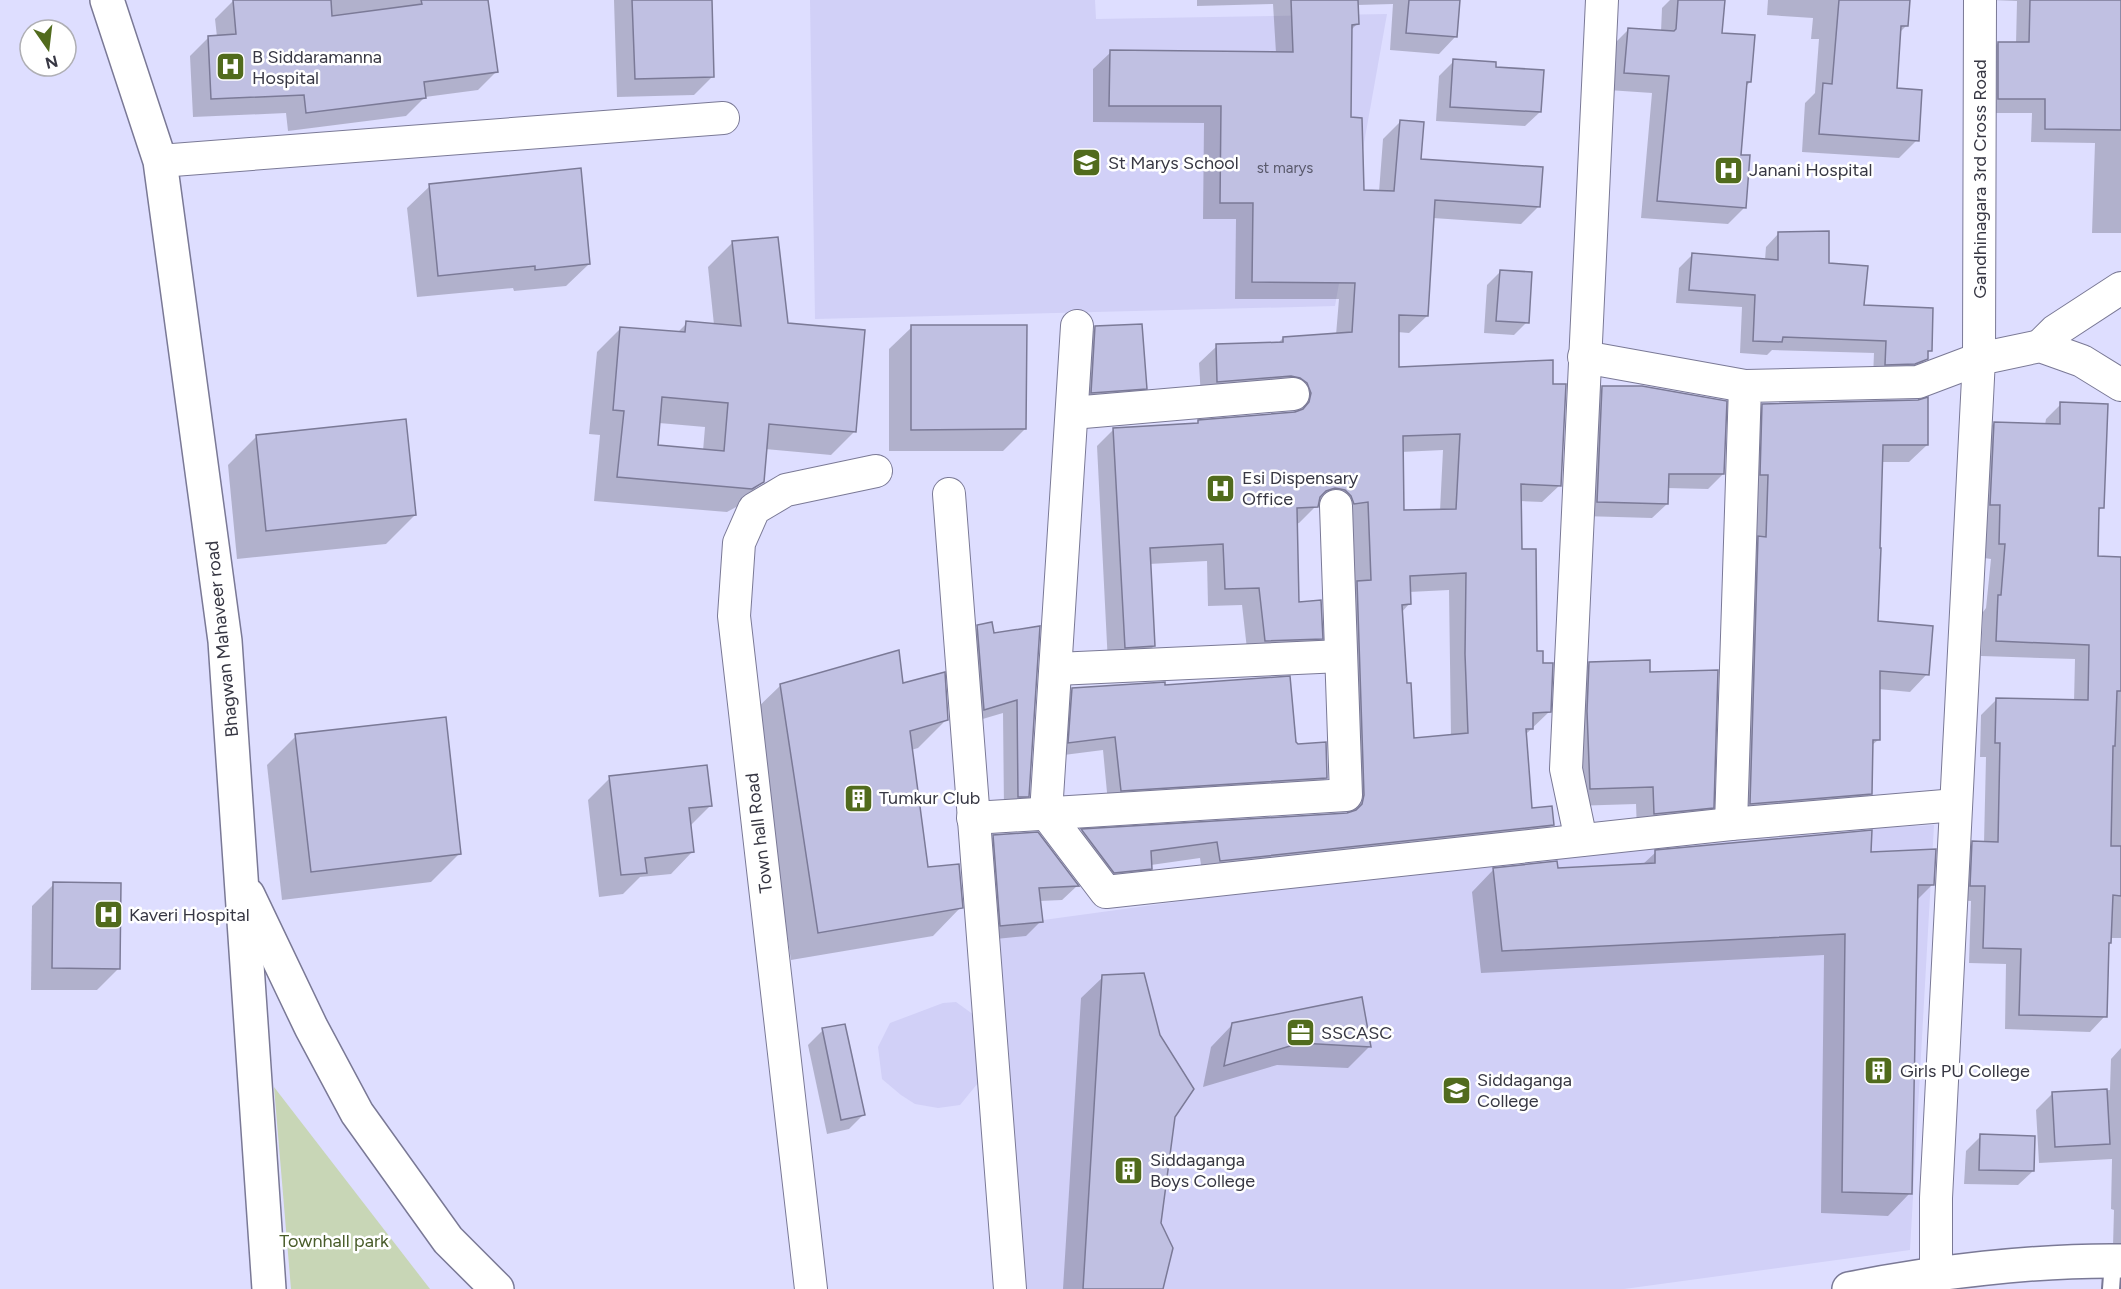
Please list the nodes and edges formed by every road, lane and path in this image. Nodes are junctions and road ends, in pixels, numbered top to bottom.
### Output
1 (107, 0) edge
2 (1602, 0) edge
3 (1980, 0) edge
4 (723, 118) dead end
5 (160, 161) junction
6 (2121, 288) edge
7 (1077, 326) dead end
8 (2040, 346) junction
9 (1584, 357) junction
10 (1979, 359) junction
11 (2121, 385) edge
12 (1745, 386) junction
13 (1293, 394) dead end
14 (1072, 413) junction
15 (876, 471) dead end
16 (950, 494) dead end
17 (1336, 506) dead end
18 (1341, 656) junction
19 (1056, 669) junction
20 (1956, 805) junction
21 (1046, 813) junction
22 (973, 818) junction
23 (1731, 824) junction
24 (1581, 840) junction
25 (241, 880) junction
26 (2115, 1270) edge
27 (1936, 1276) junction
28 (269, 1289) edge
29 (497, 1289) edge
30 (811, 1289) edge
31 (1010, 1289) edge
32 (1849, 1289) edge

1 - 5 street, Bhagwan Mahaveer road
2 - 9 street
3 - 10 street, Gandhinagara 3rd Cross Road
4 - 5 street
5 - 25 street, Bhagwan Mahaveer road
6 - 8 street
7 - 14 street
8 - 10 street
8 - 11 street
9 - 12 street
9 - 24 street
10 - 12 street
10 - 20 street, Gandhinagara 3rd Cross Road
12 - 23 street
13 - 14 street
14 - 19 street
15 - 30 street, Town hall Road
16 - 22 street
17 - 18 street
18 - 19 street
18 - 21 street
19 - 21 street
20 - 23 street
20 - 27 street, Gandhinagara 3rd Cross Road
21 - 22 street
21 - 24 street
22 - 31 street
23 - 24 street
25 - 28 street, Bhagwan Mahaveer road
25 - 29 street
26 - 27 street
27 - 32 street

